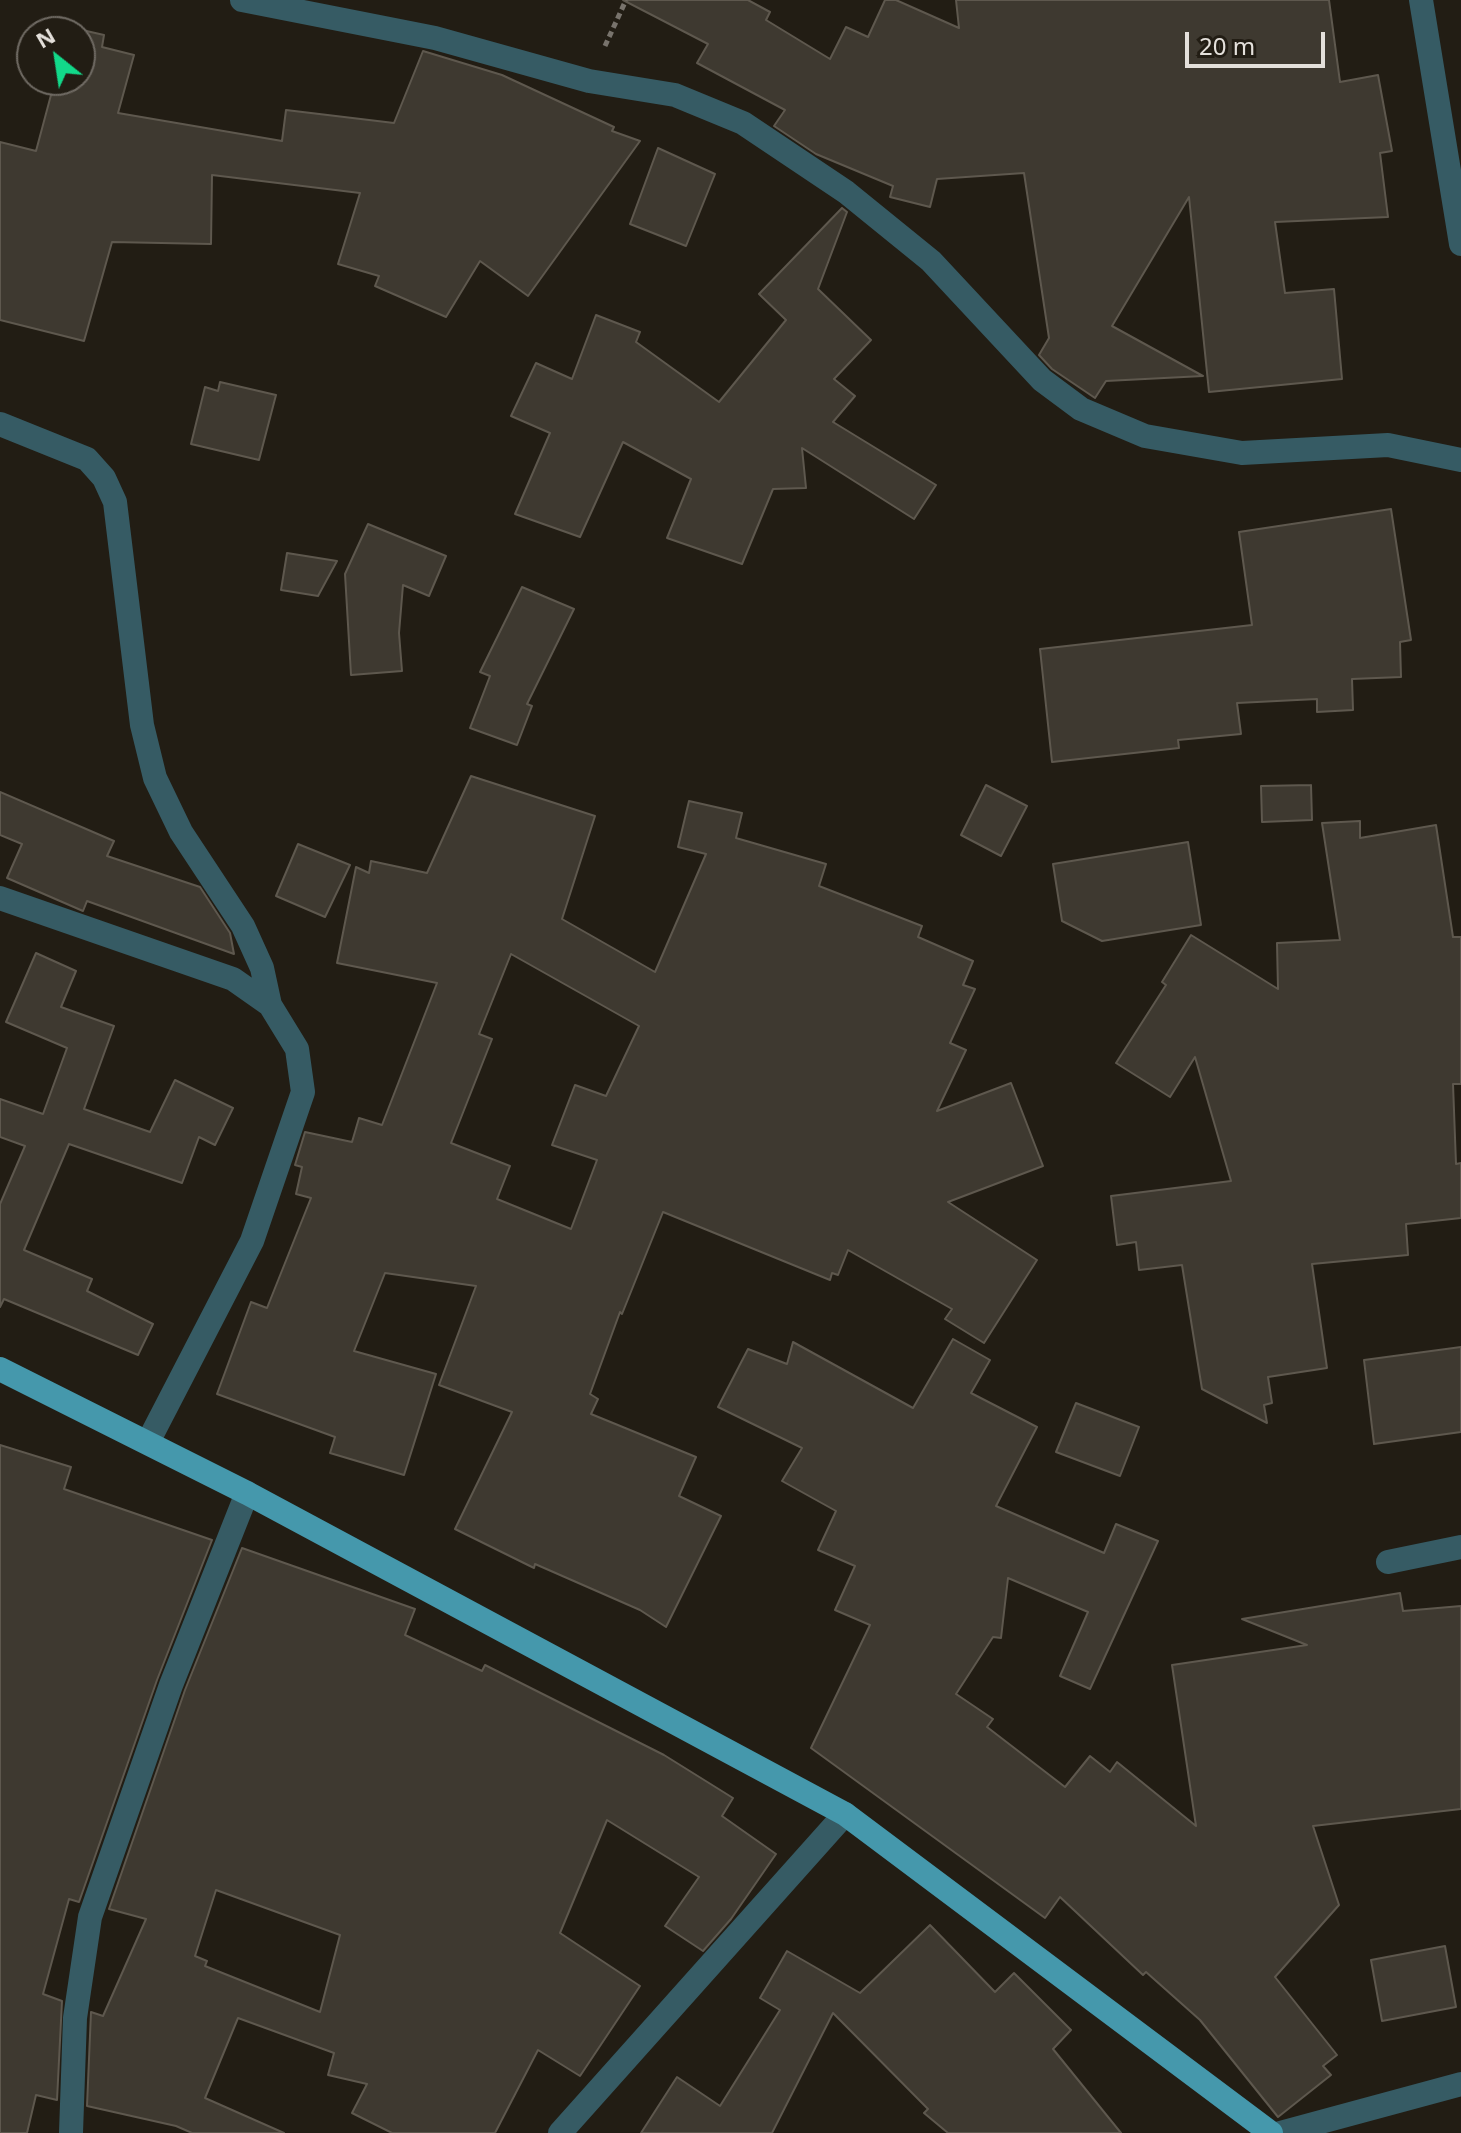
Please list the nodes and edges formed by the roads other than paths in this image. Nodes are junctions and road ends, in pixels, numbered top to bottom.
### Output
1 (242, 0) edge
2 (1421, 0) edge
3 (1461, 244) edge
4 (0, 424) edge
5 (1461, 460) edge
6 (0, 898) edge
7 (270, 1005) junction
8 (0, 1369) edge
9 (148, 1442) junction
10 (247, 1493) junction
11 (1461, 1547) edge
12 (1388, 1562) dead end
13 (845, 1814) junction
14 (1461, 2084) edge
15 (71, 2133) edge
16 (560, 2133) edge
17 (1271, 2133) edge
18 (1280, 2133) edge

1 - 5 street
2 - 3 street
4 - 7 street
6 - 7 street
7 - 9 street
8 - 9 main road
9 - 10 main road
10 - 13 main road
10 - 15 street
11 - 12 street
13 - 16 street
13 - 17 main road
14 - 18 street

